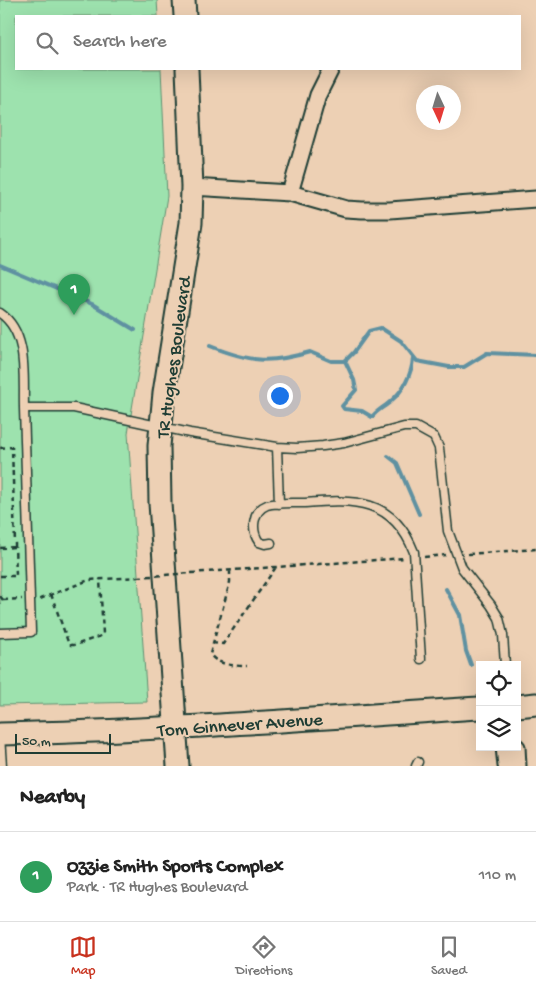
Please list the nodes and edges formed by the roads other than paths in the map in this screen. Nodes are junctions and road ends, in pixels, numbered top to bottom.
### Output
1 (184, 0) edge
2 (185, 15) edge
3 (188, 70) edge
4 (330, 70) edge
5 (192, 187) junction
6 (290, 193) junction
7 (536, 199) edge
8 (0, 313) edge
9 (24, 408) junction
10 (160, 426) junction
11 (276, 447) junction
12 (279, 504) junction
13 (271, 543) dead end
14 (0, 633) edge
15 (421, 659) dead end
16 (506, 661) edge
17 (536, 704) edge
18 (521, 706) edge
19 (476, 708) edge
20 (175, 728) junction
21 (0, 734) edge
22 (504, 751) edge
23 (517, 751) edge
24 (2, 766) edge
25 (178, 766) edge
26 (506, 766) edge
27 (518, 766) edge

1 - 2 main road
3 - 5 main road, TR Hughes Boulevard
4 - 6 street
5 - 6 street
5 - 10 main road, TR Hughes Boulevard
6 - 7 street
8 - 9 lane
9 - 10 lane
9 - 14 lane
10 - 11 lane
10 - 20 main road, TR Hughes Boulevard
11 - 12 lane
11 - 16 lane
12 - 13 lane
12 - 15 lane
17 - 18 main road
19 - 20 main road, Tom Ginnever Avenue
20 - 21 main road, Tom Ginnever Avenue
20 - 25 main road, TR Hughes Boulevard
21 - 24 lane
22 - 26 street
23 - 27 street

